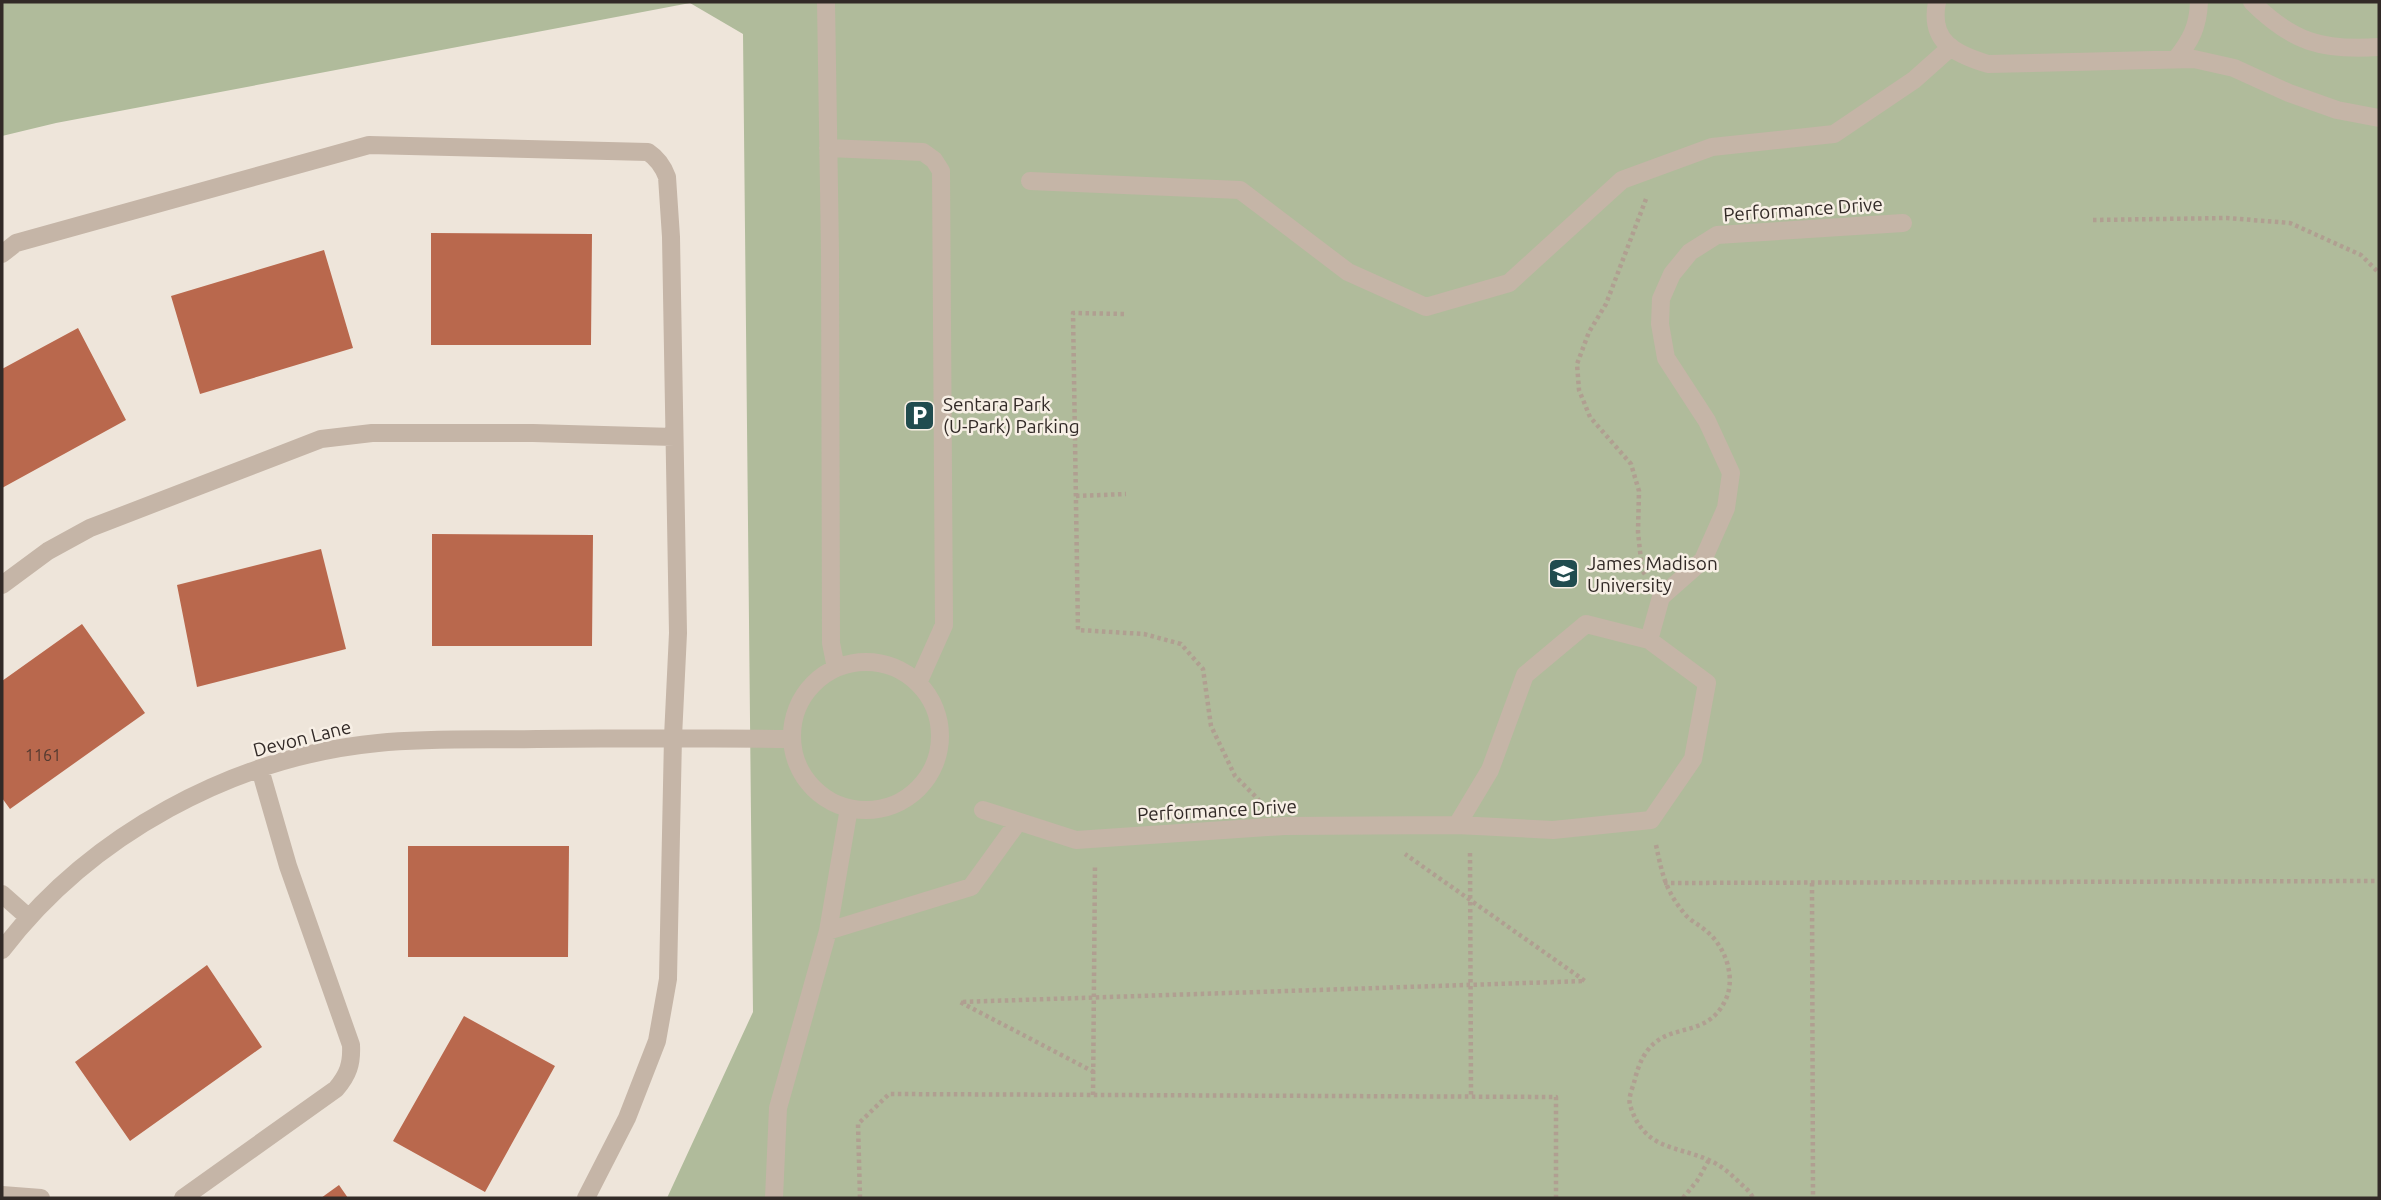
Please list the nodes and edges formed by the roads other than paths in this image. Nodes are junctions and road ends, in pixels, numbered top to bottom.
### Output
1 (826, 2) edge
2 (1937, 2) edge
3 (2199, 2) edge
4 (2252, 2) edge
5 (1951, 47) junction
6 (2379, 47) edge
7 (2176, 59) junction
8 (2379, 118) edge
9 (828, 148) junction
10 (1030, 181) dead end
11 (1903, 223) dead end
12 (2, 254) edge
13 (674, 437) junction
14 (2, 585) edge
15 (1649, 640) junction
16 (836, 668) junction
17 (918, 683) junction
18 (673, 737) junction
19 (792, 739) junction
20 (260, 769) junction
21 (849, 808) junction
22 (983, 810) dead end
23 (1018, 821) junction
24 (1464, 825) junction
25 (2, 894) edge
26 (28, 917) junction
27 (828, 931) junction
28 (2, 950) edge
29 (2, 1195) edge
30 (41, 1198) edge
31 (183, 1198) edge
32 (586, 1198) edge
33 (774, 1198) edge

1 - 9 street
2 - 5 street
3 - 7 street
4 - 6 street
5 - 7 street
5 - 10 street
7 - 8 street
9 - 16 street
9 - 17 street
11 - 15 street, Performance Drive
12 - 13 street
13 - 14 street
13 - 18 street
15 - 24 street
15 - 24 street, Performance Drive
16 - 17 street
16 - 19 street
17 - 21 street
18 - 19 street, Devon Lane
18 - 20 street, Devon Lane
18 - 32 street
19 - 21 street
20 - 26 street, Devon Lane
20 - 31 street
21 - 27 street
22 - 23 street, Performance Drive
23 - 24 street, Performance Drive
23 - 27 street
25 - 26 street
26 - 28 street, Devon Lane
27 - 33 street
29 - 30 street

